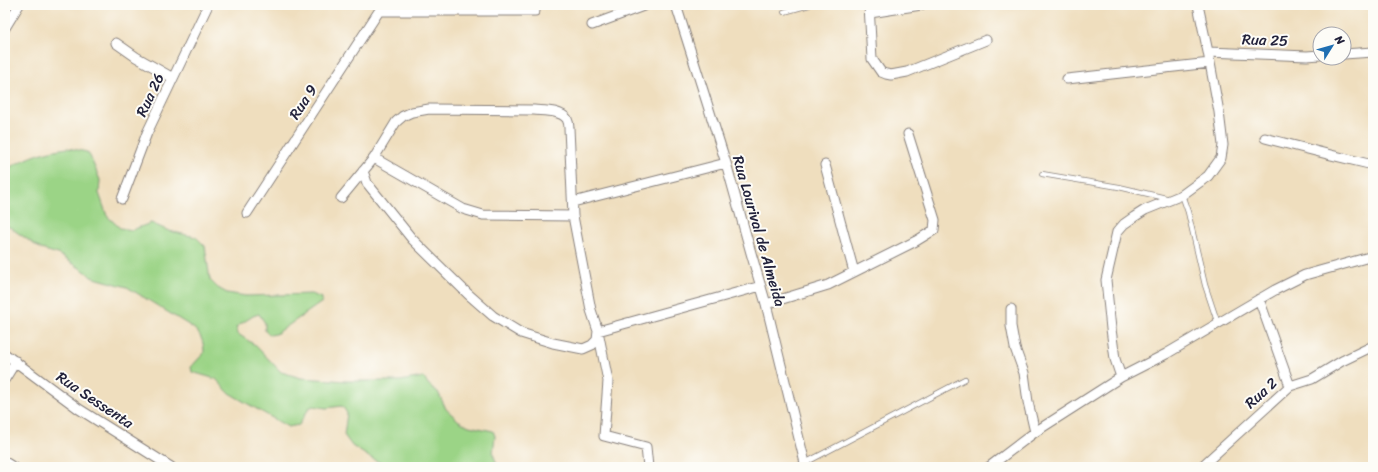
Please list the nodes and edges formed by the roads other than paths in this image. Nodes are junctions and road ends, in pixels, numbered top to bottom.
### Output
1 (19, 5) edge
2 (208, 5) edge
3 (646, 5) edge
4 (676, 5) edge
5 (809, 5) edge
6 (921, 5) edge
7 (1198, 5) edge
8 (381, 8) edge
9 (870, 9) edge
10 (535, 11) dead end
11 (784, 12) dead end
12 (592, 25) dead end
13 (5, 28) edge
14 (986, 40) dead end
15 (116, 43) dead end
16 (1208, 52) junction
17 (1373, 52) edge
18 (1352, 53) edge
19 (1312, 56) edge
20 (1210, 63) junction
21 (173, 78) junction
22 (1067, 79) dead end
23 (908, 134) dead end
24 (1264, 138) dead end
25 (374, 158) junction
26 (726, 163) junction
27 (825, 165) dead end
28 (1373, 165) edge
29 (363, 171) junction
30 (1042, 174) dead end
31 (1182, 194) junction
32 (341, 198) dead end
33 (122, 199) dead end
34 (1171, 199) junction
35 (573, 202) junction
36 (246, 214) dead end
37 (573, 216) junction
38 (1373, 256) edge
39 (854, 272) junction
40 (761, 286) junction
41 (1259, 299) junction
42 (766, 304) junction
43 (1011, 309) dead end
44 (1218, 324) junction
45 (598, 331) junction
46 (1373, 346) edge
47 (5, 354) edge
48 (16, 361) junction
49 (1120, 377) junction
50 (5, 379) edge
51 (964, 379) dead end
52 (1290, 386) junction
53 (1035, 432) junction
54 (5, 462) edge
55 (805, 465) edge
56 (13, 467) edge
57 (171, 467) edge
58 (648, 467) edge
59 (795, 467) edge
60 (989, 467) edge
61 (1201, 467) edge

1 - 13 street
2 - 21 street, Rua 26
3 - 12 street
4 - 26 street, Rua Lourival de Almeida
5 - 11 lane
6 - 9 street
7 - 16 street
8 - 10 street
8 - 36 street, Rua 9
9 - 14 street
15 - 21 street
16 - 19 street, Rua 25
16 - 20 street
17 - 18 street
20 - 22 street
20 - 31 street
21 - 33 street, Rua 26
23 - 39 street
24 - 28 street
25 - 29 street
25 - 35 street
25 - 37 street
26 - 35 street
26 - 40 street, Rua Lourival de Almeida
27 - 39 street
29 - 32 street
29 - 45 street
30 - 34 lane
31 - 34 street
31 - 44 lane
34 - 49 street
35 - 37 street
37 - 45 street
38 - 41 street
39 - 42 street
40 - 42 street, Rua Lourival de Almeida
40 - 45 street
41 - 44 street
41 - 52 street
42 - 55 street, Rua Lourival de Almeida
43 - 53 street
44 - 49 street
45 - 58 street
46 - 52 street, Rua 2
47 - 48 street, Rua Sessenta
48 - 50 street
48 - 57 street, Rua Sessenta
49 - 53 street
51 - 55 lane
52 - 61 street, Rua 2
53 - 60 street
54 - 56 street
55 - 59 lane

